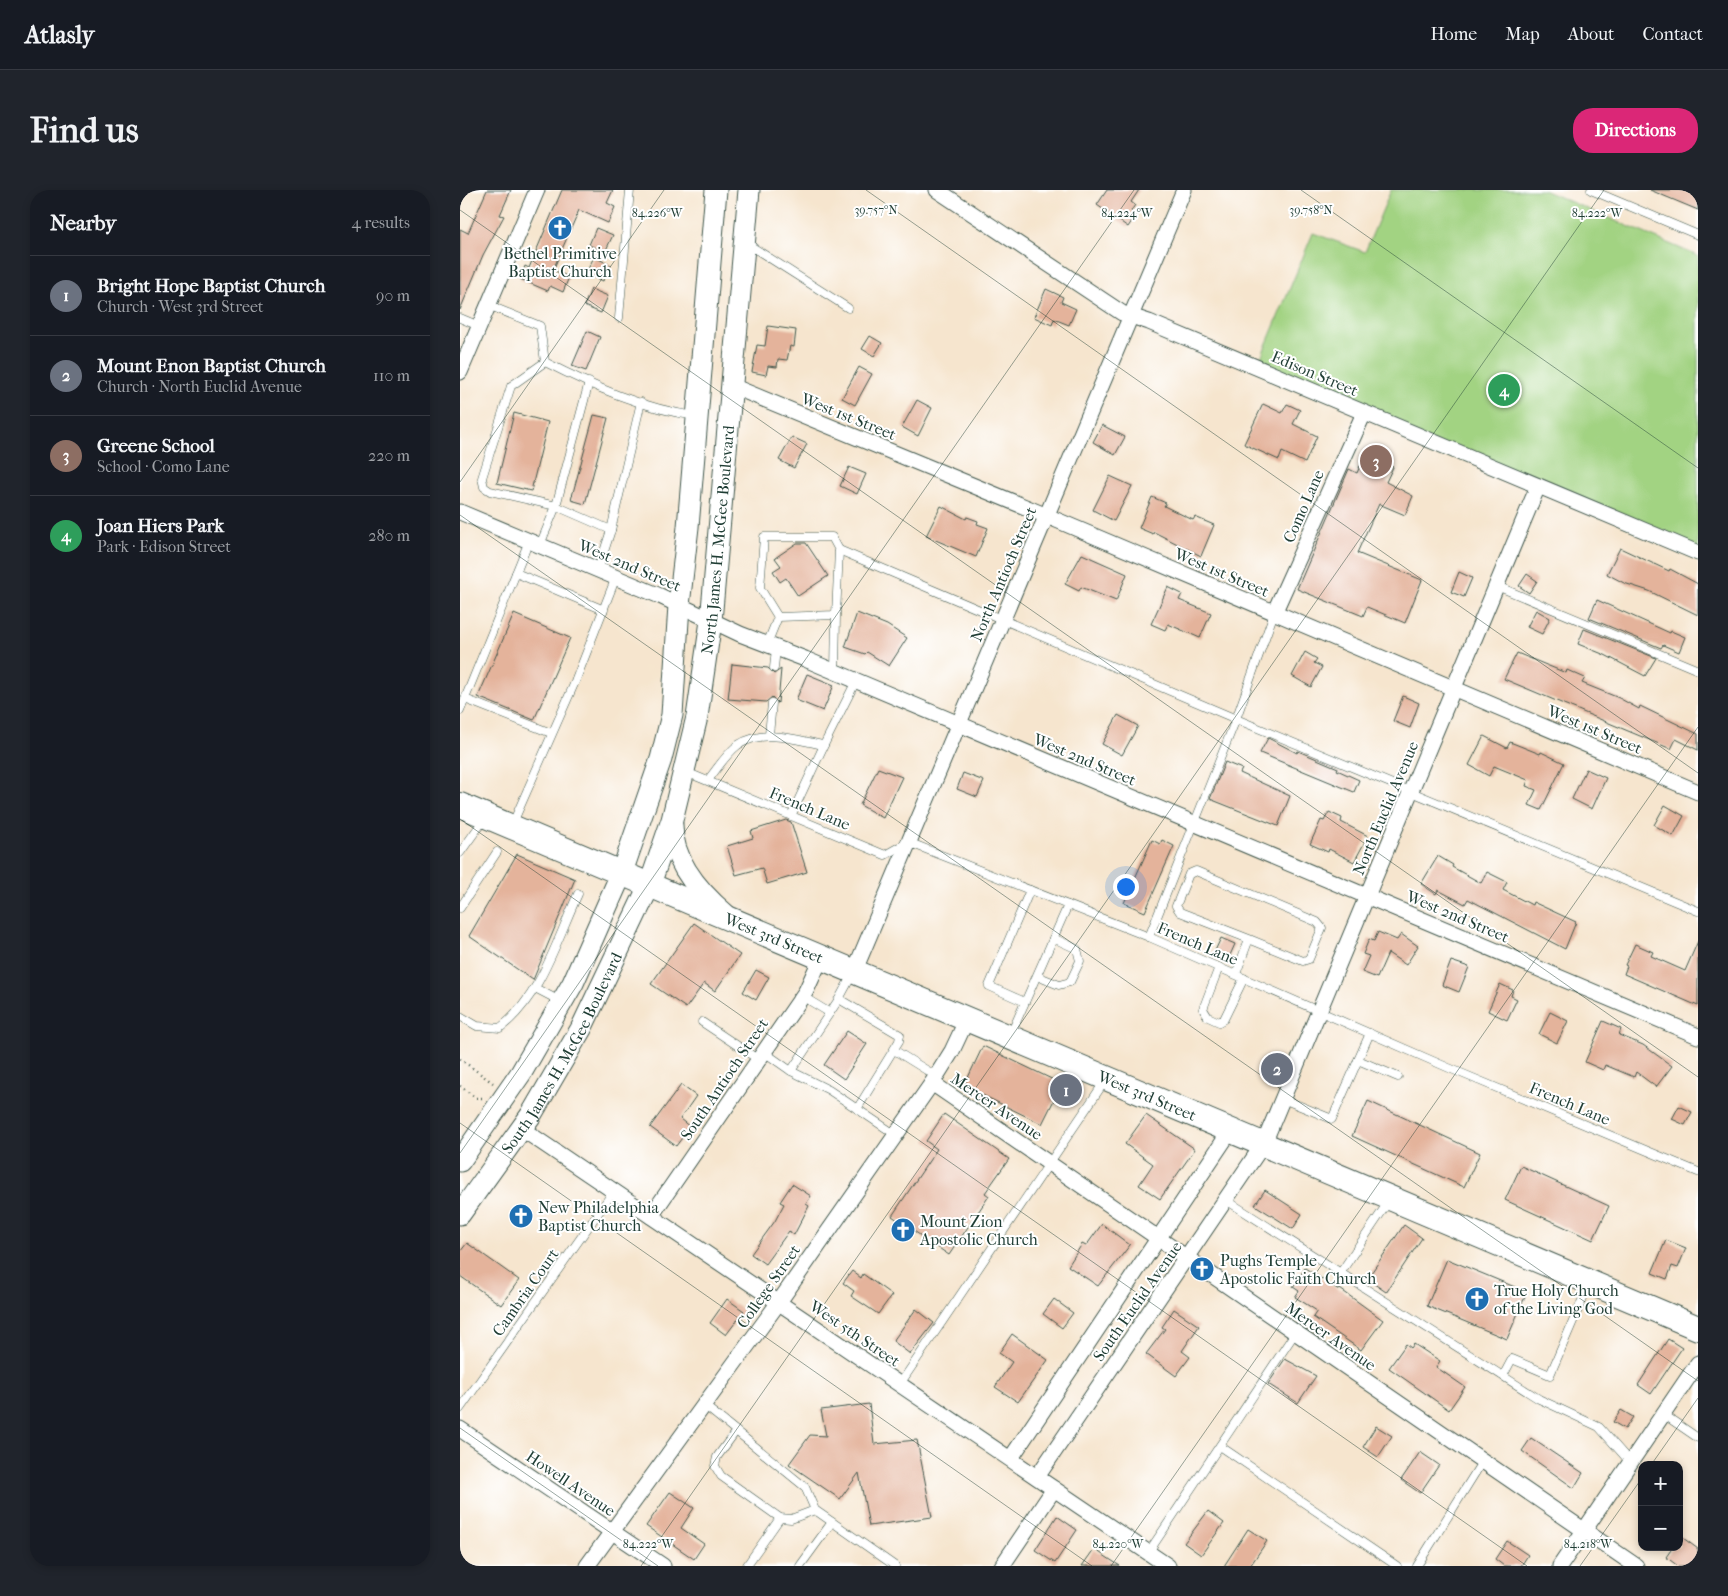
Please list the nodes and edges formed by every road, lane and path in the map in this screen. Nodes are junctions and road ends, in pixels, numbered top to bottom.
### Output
1 (537, 190) edge
2 (630, 190) edge
3 (716, 190) edge
4 (749, 190) edge
5 (937, 190) edge
6 (1184, 190) edge
7 (1591, 190) edge
8 (1698, 235) edge
9 (745, 242) junction
10 (488, 305) junction
11 (848, 308) dead end
12 (1131, 316) junction
13 (460, 318) edge
14 (619, 318) dead end
15 (480, 326) junction
16 (546, 362) junction
17 (460, 372) edge
18 (588, 382) junction
19 (732, 386) junction
20 (641, 402) junction
21 (1364, 413) junction
22 (697, 416) junction
23 (1538, 486) junction
24 (556, 506) junction
25 (460, 512) edge
26 (1047, 516) junction
27 (611, 530) junction
28 (535, 543) junction
29 (839, 550) junction
30 (1698, 554) edge
31 (598, 570) junction
32 (516, 573) junction
33 (616, 577) junction
34 (1497, 586) junction
35 (679, 604) junction
36 (604, 610) junction
37 (1274, 613) junction
38 (836, 615) junction
39 (778, 616) junction
40 (1003, 618) junction
41 (712, 622) junction
42 (771, 646) junction
43 (774, 668) dead end
44 (1698, 670) edge
45 (835, 672) junction
46 (856, 681) junction
47 (1454, 689) junction
48 (465, 699) junction
49 (772, 703) dead end
50 (460, 711) edge
51 (1236, 719) junction
52 (957, 724) junction
53 (551, 733) junction
54 (769, 735) junction
55 (824, 745) junction
56 (685, 772) junction
57 (708, 780) junction
58 (1411, 792) junction
59 (1698, 792) edge
60 (460, 805) edge
61 (486, 816) junction
62 (791, 816) junction
63 (672, 820) junction
64 (1195, 824) junction
65 (511, 827) junction
66 (908, 842) junction
67 (497, 852) dead end
68 (460, 853) edge
69 (622, 872) junction
70 (650, 884) junction
71 (1030, 890) junction
72 (578, 894) dead end
73 (1367, 897) junction
74 (1068, 905) junction
75 (460, 908) edge
76 (1698, 911) edge
77 (730, 919) junction
78 (1150, 937) junction
79 (1053, 938) junction
80 (1249, 939) junction
81 (821, 958) junction
82 (1219, 966) junction
83 (854, 972) junction
84 (1236, 974) junction
85 (1037, 976) junction
86 (1244, 978) junction
87 (535, 988) junction
88 (802, 996) junction
89 (839, 999) junction
90 (562, 1002) junction
91 (1025, 1002) junction
92 (1320, 1011) junction
93 (830, 1013) junction
94 (460, 1016) edge
95 (967, 1019) junction
96 (702, 1022) dead end
97 (1370, 1033) junction
98 (1698, 1036) edge
99 (1009, 1037) junction
100 (894, 1050) junction
101 (761, 1056) junction
102 (1358, 1060) junction
103 (791, 1071) junction
104 (1398, 1077) dead end
105 (934, 1079) junction
106 (1106, 1079) junction
107 (460, 1086) edge
108 (504, 1099) junction
109 (1283, 1099) junction
110 (857, 1109) junction
111 (522, 1129) junction
112 (1231, 1130) junction
113 (896, 1135) junction
114 (1264, 1143) junction
115 (460, 1161) edge
116 (1049, 1163) junction
117 (1698, 1172) edge
118 (613, 1192) junction
119 (1391, 1197) junction
120 (1226, 1200) junction
121 (460, 1214) edge
122 (651, 1216) junction
123 (1158, 1238) junction
124 (1187, 1258) junction
125 (1341, 1272) junction
126 (1590, 1282) junction
127 (779, 1302) junction
128 (1698, 1328) edge
129 (1295, 1333) junction
130 (1698, 1363) edge
131 (1503, 1376) junction
132 (900, 1384) junction
133 (704, 1405) junction
134 (460, 1409) edge
135 (1663, 1414) junction
136 (460, 1429) edge
137 (736, 1431) junction
138 (1698, 1438) edge
139 (1220, 1446) junction
140 (1010, 1458) junction
141 (1482, 1462) junction
142 (1630, 1462) junction
143 (1037, 1477) junction
144 (1054, 1489) junction
145 (815, 1510) junction
146 (780, 1518) junction
147 (832, 1522) junction
148 (1584, 1531) junction
149 (612, 1532) junction
150 (1148, 1553) junction
151 (747, 1565) dead end
152 (587, 1566) edge
153 (663, 1566) edge
154 (800, 1566) edge
155 (895, 1566) edge
156 (1002, 1566) edge
157 (1168, 1566) edge
158 (1397, 1566) edge
159 (1417, 1566) edge
160 (1560, 1566) edge
161 (1636, 1566) edge

1 - 10 street
2 - 14 lane
3 - 22 main road, North James H. McGee Boulevard
4 - 9 main road, North James H. McGee Boulevard
5 - 12 street, Edison Street
6 - 12 street, North Antioch Street
7 - 8 lane
9 - 11 lane
9 - 19 main road, North James H. McGee Boulevard
10 - 15 street
10 - 16 lane
12 - 21 street, Edison Street
12 - 26 street, North Antioch Street
13 - 15 lane
15 - 17 street
16 - 18 lane
16 - 24 lane
18 - 20 lane
18 - 24 lane
19 - 26 street, West 1st Street
19 - 41 main road, North James H. McGee Boulevard
20 - 22 lane
20 - 27 lane
21 - 23 street, Edison Street
21 - 37 street, Como Lane
22 - 35 main road, North James H. McGee Boulevard
23 - 30 street, Edison Street
23 - 34 street, North Euclid Avenue
24 - 27 lane
24 - 28 lane
25 - 28 street, West 2nd Street
26 - 37 street, West 1st Street
26 - 40 street, North Antioch Street
27 - 31 lane
28 - 31 street, West 2nd Street
28 - 32 lane
29 - 38 lane
29 - 39 lane
29 - 40 lane
31 - 33 street, West 2nd Street
32 - 36 lane
32 - 48 lane
33 - 35 street, West 2nd Street
33 - 36 lane
34 - 44 lane
34 - 47 street, North Euclid Avenue
35 - 41 street, West 2nd Street
35 - 69 main road, North James H. McGee Boulevard
36 - 53 lane
37 - 47 street, West 1st Street
37 - 51 lane
38 - 39 lane
38 - 45 lane
39 - 42 lane
40 - 51 lane
40 - 52 street, North Antioch Street
41 - 42 street, West 2nd Street
41 - 56 main road, North James H. McGee Boulevard
42 - 43 lane
42 - 45 street, West 2nd Street
45 - 46 street, West 2nd Street
46 - 52 street, West 2nd Street
46 - 55 lane
47 - 58 street, North Euclid Avenue
47 - 59 street, West 1st Street
48 - 50 lane
48 - 53 lane
49 - 54 lane
51 - 58 lane
51 - 64 lane
52 - 64 street, West 2nd Street
52 - 66 street, North Antioch Street
53 - 65 lane
54 - 55 lane
54 - 57 lane
55 - 62 lane
56 - 57 lane, French Lane
56 - 63 main road, North James H. McGee Boulevard
57 - 62 lane, French Lane
58 - 73 street, North Euclid Avenue
58 - 76 lane
60 - 61 main road, West 3rd Street
61 - 65 main road, West 3rd Street
61 - 68 lane
62 - 66 lane, French Lane
63 - 70 main road, North James H. McGee Boulevard
63 - 77 main road
64 - 73 street, West 2nd Street
64 - 78 lane
65 - 69 main road, West 3rd Street
66 - 71 lane, French Lane
66 - 83 street, North Antioch Street
67 - 75 lane
69 - 70 main road, West 3rd Street
69 - 90 main road, South James H. McGee Boulevard
70 - 77 main road, West 3rd Street
70 - 111 main road, South James H. McGee Boulevard
71 - 74 lane, French Lane
71 - 91 lane
72 - 87 lane
73 - 92 street, North Euclid Avenue
73 - 98 street, West 2nd Street
74 - 78 lane, French Lane
74 - 79 lane
77 - 81 main road, West 3rd Street
78 - 82 lane, French Lane
79 - 85 lane
79 - 85 lane
80 - 80 lane
80 - 84 lane
81 - 83 main road, West 3rd Street
81 - 88 street, South Antioch Street
82 - 84 lane, French Lane
82 - 86 lane
83 - 89 lane
83 - 95 main road, West 3rd Street
84 - 86 lane, French Lane
85 - 91 lane
86 - 92 lane, French Lane
87 - 90 lane
87 - 94 lane
88 - 93 lane
88 - 101 street, South Antioch Street
89 - 93 lane
89 - 100 lane
90 - 108 main road, South James H. McGee Boulevard
91 - 99 lane
92 - 97 lane, French Lane
92 - 109 street, North Euclid Avenue
93 - 103 lane
95 - 99 main road, West 3rd Street
95 - 105 street, College Street
96 - 101 lane
97 - 102 lane
97 - 117 lane, French Lane
99 - 106 main road, West 3rd Street
100 - 105 lane
100 - 110 lane
101 - 103 lane
101 - 122 street, South Antioch Street
102 - 104 lane
102 - 109 lane
103 - 110 lane
105 - 113 street, College Street
105 - 116 street, Mercer Avenue
106 - 112 main road, West 3rd Street
106 - 116 lane
107 - 108 path
108 - 115 main road, South James H. McGee Boulevard
109 - 114 street, North Euclid Avenue
110 - 113 lane
111 - 118 street, West 5th Street
111 - 121 main road, South James H. McGee Boulevard
112 - 114 main road, West 3rd Street
112 - 123 street, South Euclid Avenue
113 - 127 street, College Street
114 - 119 main road, West 3rd Street
114 - 120 street, South Euclid Avenue
116 - 123 street, Mercer Avenue
116 - 132 lane
118 - 122 street, West 5th Street
118 - 134 lane, Cambria Court
119 - 125 lane
119 - 126 main road, West 3rd Street
120 - 124 street, South Euclid Avenue
120 - 125 lane
122 - 127 street, West 5th Street
123 - 124 street, Mercer Avenue
123 - 140 street, South Euclid Avenue
124 - 129 street, Mercer Avenue
124 - 143 street, South Euclid Avenue
125 - 131 lane
126 - 128 main road, West 3rd Street
126 - 131 lane
127 - 132 street, West 5th Street
127 - 133 street, College Street
129 - 139 lane
129 - 141 street, Mercer Avenue
130 - 135 street
131 - 142 lane
132 - 140 street, West 5th Street
133 - 137 lane
133 - 149 street, College Street
135 - 138 lane
135 - 142 street
136 - 149 street, Howell Avenue
137 - 145 lane
137 - 146 lane
139 - 150 lane
139 - 158 lane
140 - 143 street, West 5th Street
141 - 148 street, Mercer Avenue
141 - 159 lane
142 - 148 street
143 - 144 street, West 5th Street
144 - 150 street, West 5th Street
144 - 156 street
145 - 146 lane
145 - 147 lane
146 - 151 lane
147 - 154 lane
147 - 155 lane
148 - 160 street
148 - 161 street, Mercer Avenue
149 - 152 street, College Street
149 - 153 street, Howell Avenue
150 - 157 street, West 5th Street

